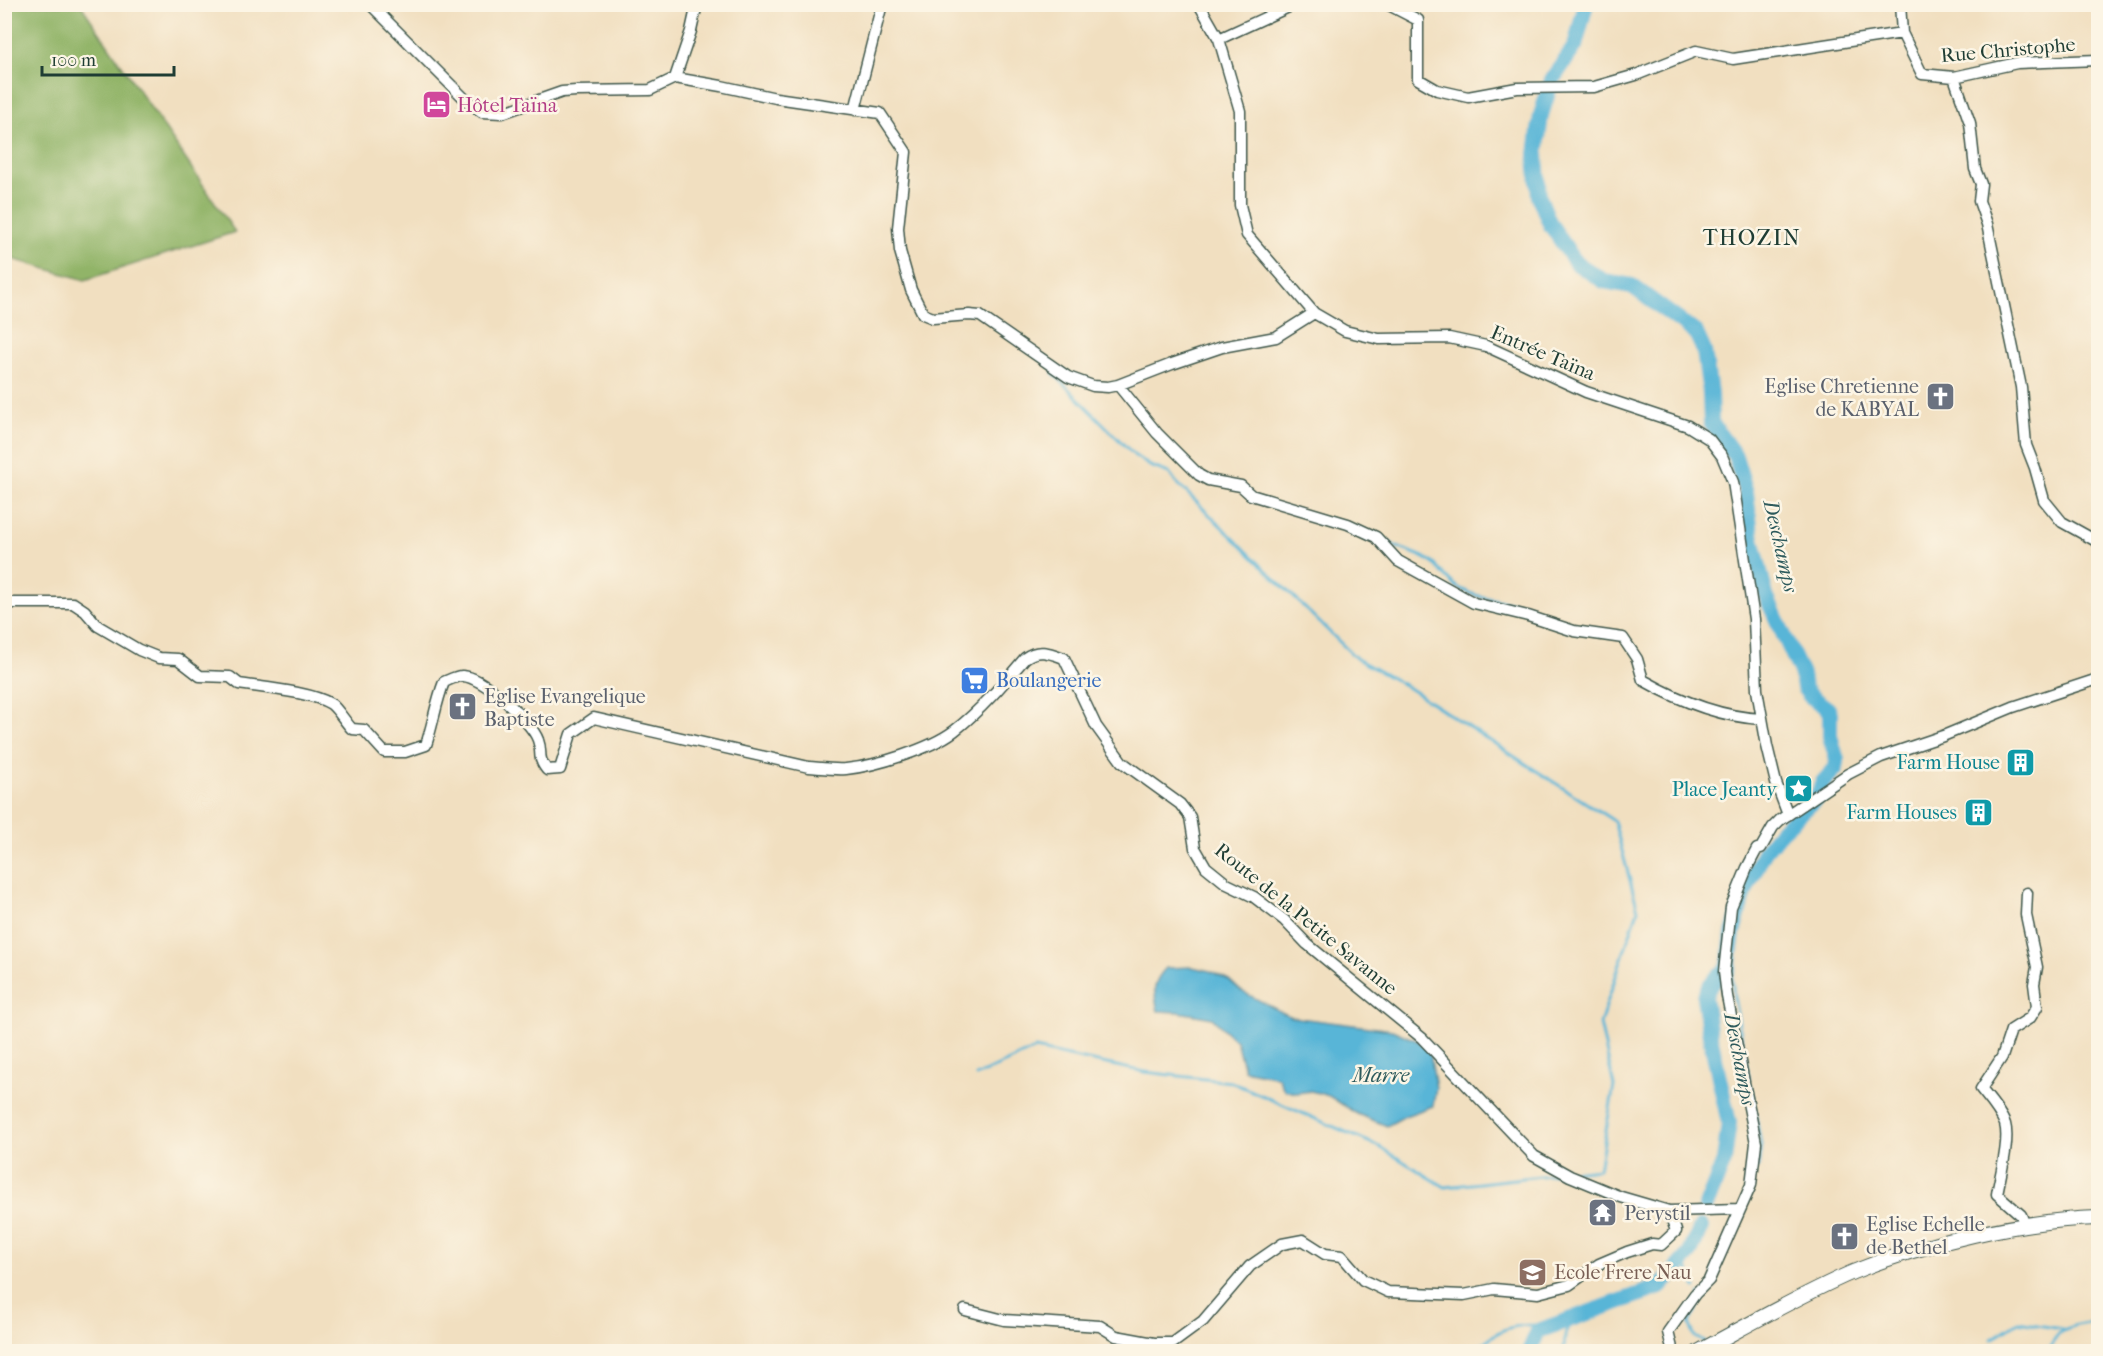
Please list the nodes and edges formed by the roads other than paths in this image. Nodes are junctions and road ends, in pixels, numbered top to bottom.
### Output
1 (370, 4) edge
2 (697, 4) edge
3 (882, 4) edge
4 (1199, 4) edge
5 (1295, 4) edge
6 (1387, 4) edge
7 (1900, 4) edge
8 (1902, 33) junction
9 (1219, 39) junction
10 (2098, 60) edge
11 (1954, 77) junction
12 (675, 78) junction
13 (855, 110) junction
14 (1314, 313) junction
15 (1118, 385) junction
16 (2098, 542) edge
17 (4, 603) edge
18 (2098, 679) edge
19 (1762, 719) junction
20 (1788, 814) junction
21 (2027, 893) dead end
22 (1739, 1209) junction
23 (1670, 1210) junction
24 (2098, 1218) edge
25 (2025, 1225) junction
26 (965, 1310) dead end
27 (1673, 1352) edge
28 (1698, 1352) edge

1 - 12 street
2 - 12 street
3 - 13 street
4 - 9 street, Entrée Taïna
5 - 9 street
6 - 8 street
7 - 8 street, Rue Christophe
8 - 11 street, Rue Christophe
9 - 14 street, Entrée Taïna
10 - 11 street, Rue Christophe
11 - 16 street
12 - 13 street
13 - 15 street
14 - 15 street
14 - 19 street, Entrée Taïna
15 - 19 street
17 - 23 street, Route de la Petite Savanne
18 - 20 street
19 - 20 street, Entrée Taïna
20 - 22 street
21 - 25 street
22 - 23 street, Route de la Petite Savanne
22 - 27 street
23 - 26 street
24 - 25 main road
25 - 28 main road

